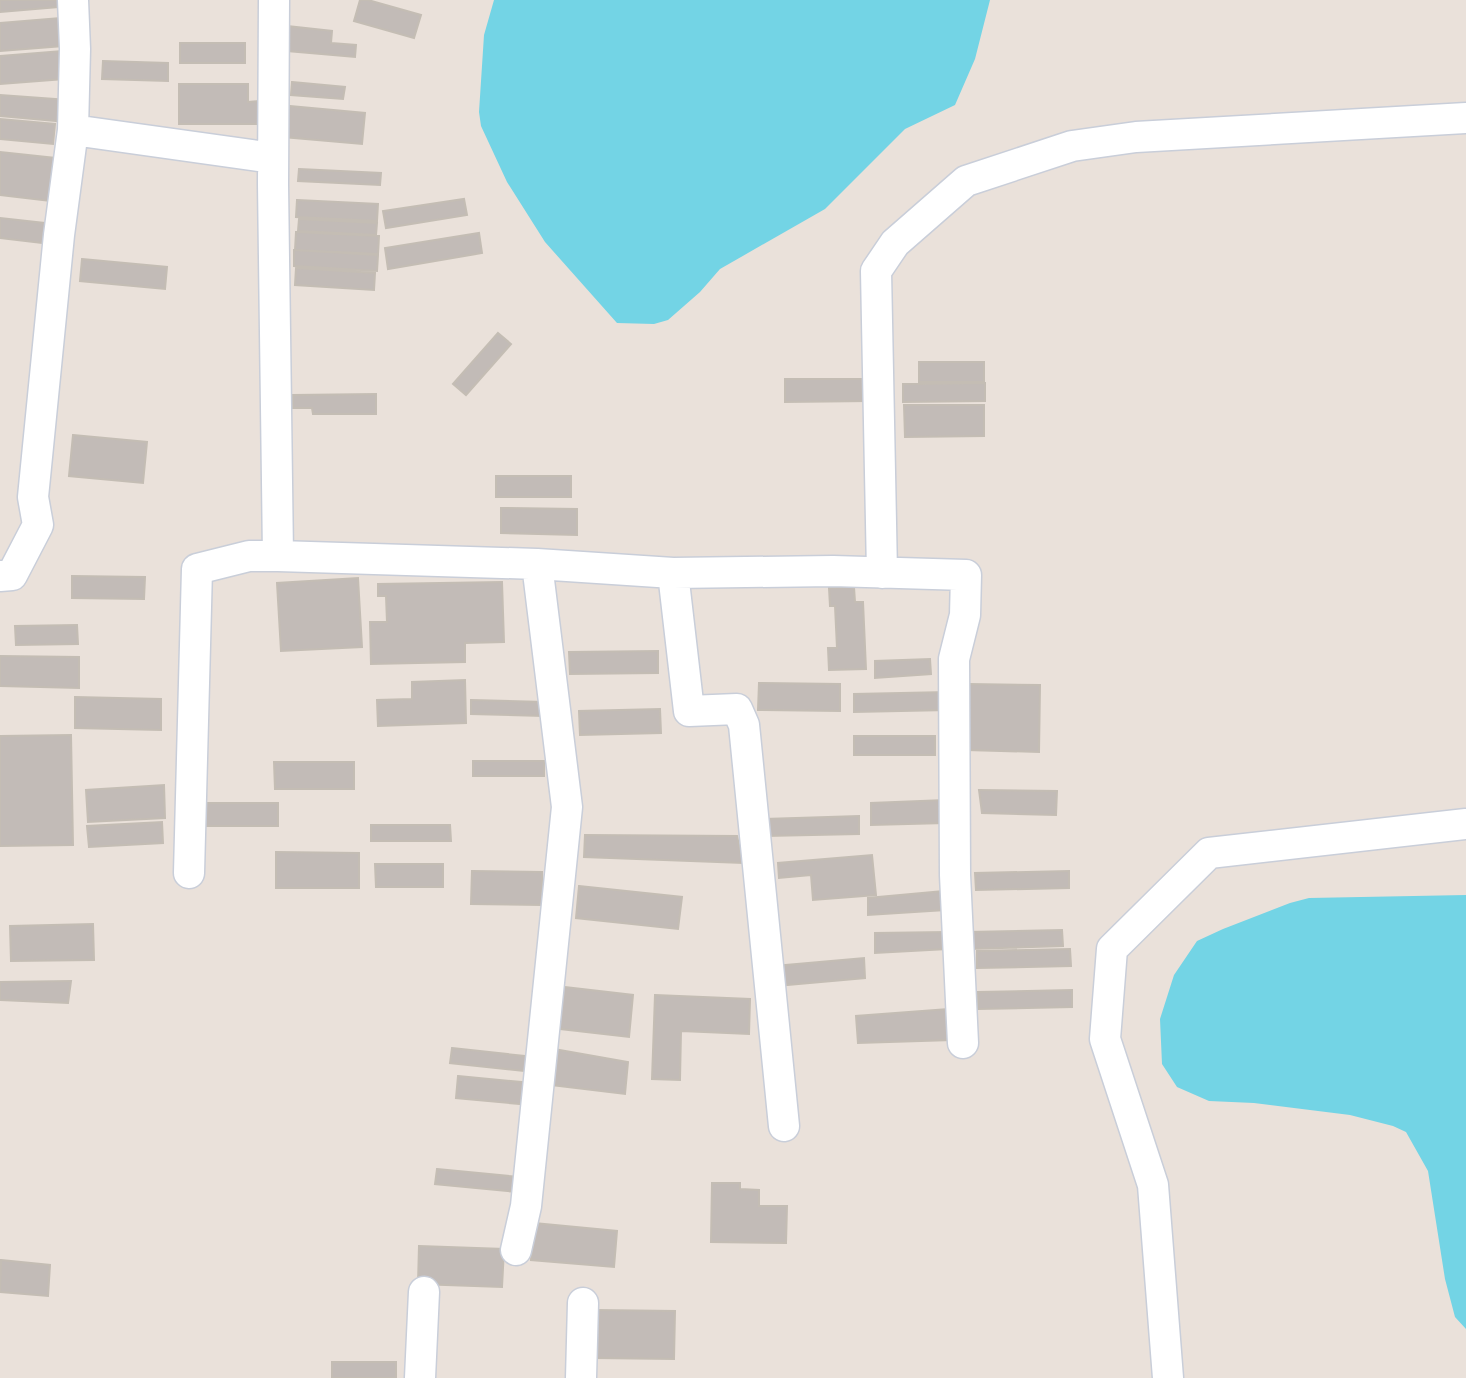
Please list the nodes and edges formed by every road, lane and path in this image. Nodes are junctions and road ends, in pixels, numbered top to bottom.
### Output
1 (73, 0) edge
2 (274, 0) edge
3 (1466, 118) edge
4 (73, 130) junction
5 (273, 158) junction
6 (278, 556) junction
7 (537, 564) junction
8 (673, 573) junction
9 (882, 573) junction
10 (0, 576) edge
11 (1466, 824) edge
12 (189, 873) dead end
13 (963, 1043) dead end
14 (784, 1126) dead end
15 (516, 1250) dead end
16 (424, 1292) dead end
17 (583, 1303) dead end
18 (420, 1378) edge
19 (581, 1378) edge
20 (1168, 1378) edge

1 - 4 street
2 - 5 street
3 - 9 street
4 - 5 street
4 - 10 street
5 - 6 street
6 - 7 street
6 - 12 street
7 - 8 street
7 - 15 street
8 - 9 street
8 - 14 street
9 - 13 street
11 - 20 street
16 - 18 street
17 - 19 street

